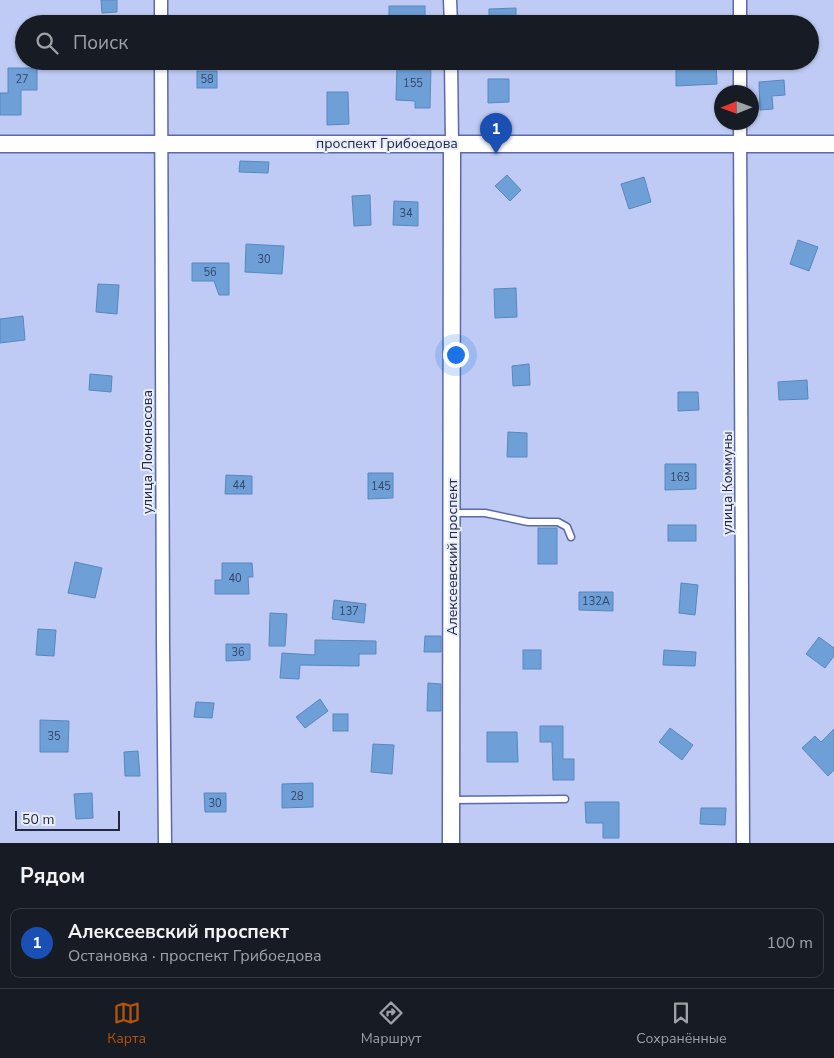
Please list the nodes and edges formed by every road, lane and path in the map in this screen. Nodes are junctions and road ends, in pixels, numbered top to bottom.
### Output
1 (161, 0) edge
2 (450, 0) edge
3 (740, 0) edge
4 (161, 15) edge
5 (451, 15) edge
6 (740, 15) edge
7 (161, 70) edge
8 (451, 70) edge
9 (740, 70) edge
10 (740, 85) edge
11 (740, 130) edge
12 (161, 143) junction
13 (452, 143) junction
14 (0, 144) edge
15 (740, 144) junction
16 (834, 144) edge
17 (452, 513) junction
18 (571, 536) dead end
19 (565, 799) dead end
20 (451, 800) junction
21 (165, 843) edge
22 (451, 843) edge
23 (743, 843) edge

1 - 4 street
2 - 5 street
3 - 6 street
7 - 12 street, улица Ломоносова
8 - 13 street, Алексеевский проспект
9 - 10 street
11 - 15 street, улица Коммуны
12 - 13 street, проспект Грибоедова
12 - 14 street, проспект Грибоедова
12 - 21 street, улица Ломоносова
13 - 15 street, проспект Грибоедова
13 - 17 street, Алексеевский проспект
15 - 16 street, проспект Грибоедова
15 - 23 street, улица Коммуны
17 - 18 lane
17 - 20 street, Алексеевский проспект
19 - 20 lane
20 - 22 street, Алексеевский проспект

